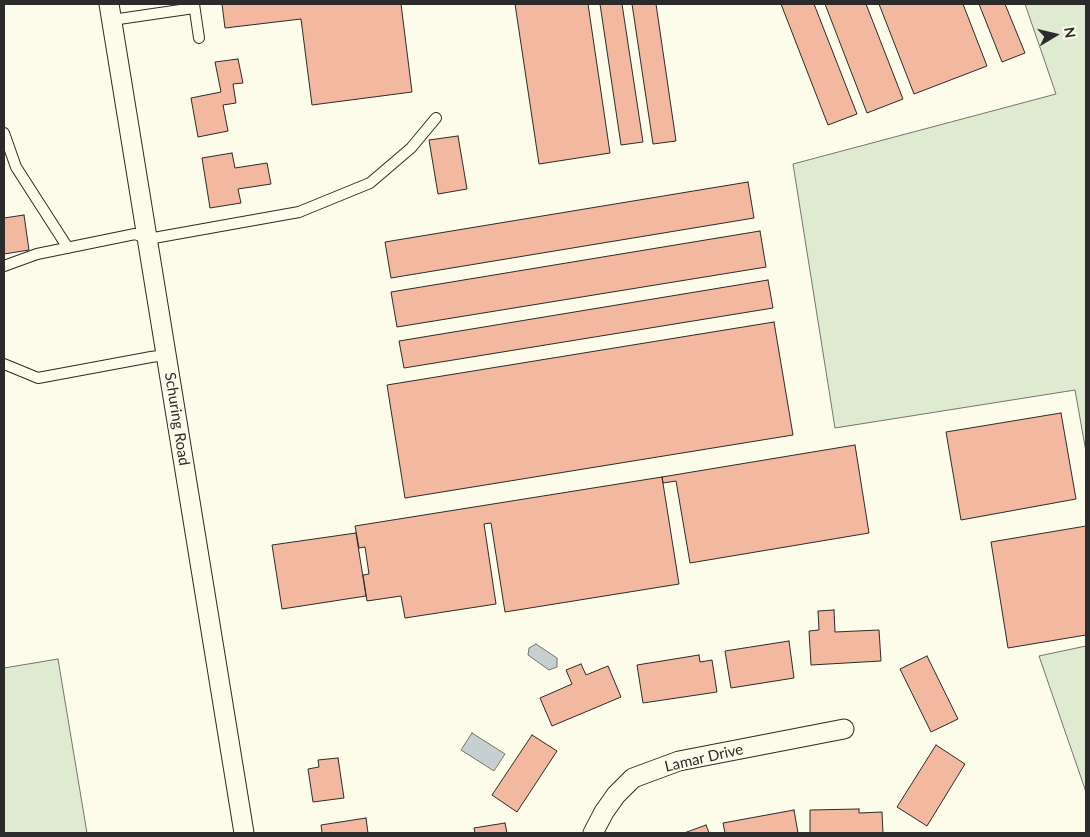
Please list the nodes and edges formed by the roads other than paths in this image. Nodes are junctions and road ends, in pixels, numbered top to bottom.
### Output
1 (194, 6) edge
2 (110, 12) edge
3 (199, 38) dead end
4 (436, 118) dead end
5 (4, 133) edge
6 (148, 239) junction
7 (68, 248) junction
8 (4, 266) edge
9 (166, 355) junction
10 (4, 364) edge
11 (844, 729) dead end
12 (244, 833) edge
13 (593, 833) edge

1 - 2 lane
1 - 3 lane
2 - 6 street, Schuring Road
4 - 6 lane
5 - 7 lane
6 - 7 lane
6 - 9 street, Schuring Road
7 - 8 lane
9 - 10 lane
9 - 12 street, Schuring Road
11 - 13 street, Lamar Drive

